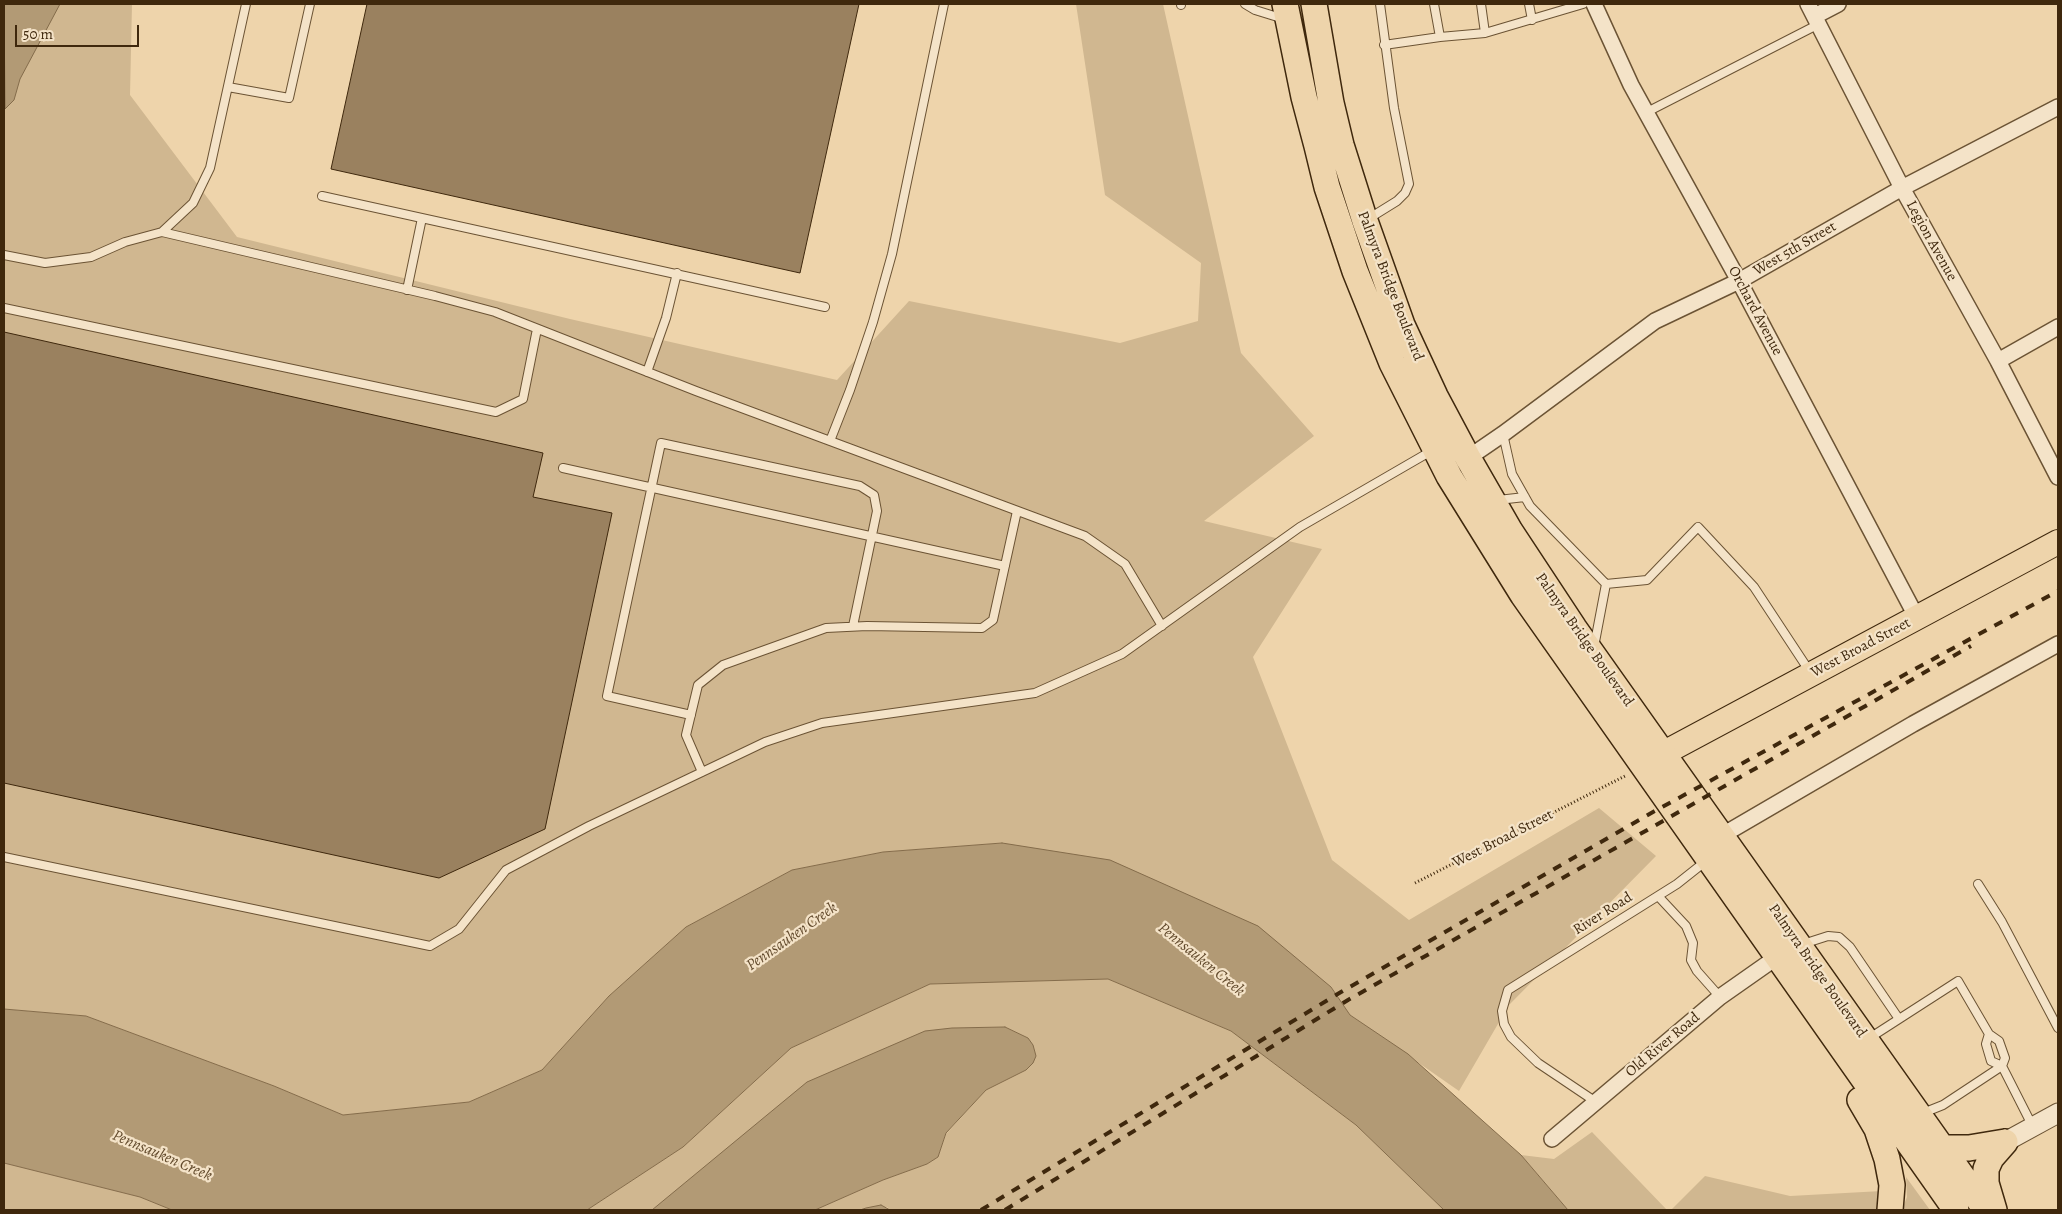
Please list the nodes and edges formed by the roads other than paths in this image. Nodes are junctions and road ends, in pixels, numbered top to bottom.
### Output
1 (246, 4) edge
2 (310, 4) edge
3 (944, 4) edge
4 (1245, 4) edge
5 (1314, 4) edge
6 (1380, 4) edge
7 (1434, 4) edge
8 (1481, 4) edge
9 (1529, 4) edge
10 (1583, 4) edge
11 (1594, 4) edge
12 (1838, 4) edge
13 (1286, 12) edge
14 (1814, 14) edge
15 (1532, 20) junction
16 (1485, 33) junction
17 (1440, 37) junction
18 (1384, 45) junction
19 (228, 87) junction
20 (2058, 107) edge
21 (1646, 112) junction
22 (1902, 188) junction
23 (322, 196) dead end
24 (422, 218) junction
25 (1364, 221) junction
26 (162, 232) junction
27 (4, 255) edge
28 (677, 273) junction
29 (1739, 281) junction
30 (407, 290) junction
31 (825, 307) dead end
32 (4, 308) edge
33 (2058, 327) edge
34 (537, 329) junction
35 (1998, 361) junction
36 (647, 372) junction
37 (1503, 434) junction
38 (830, 441) junction
39 (1435, 449) junction
40 (1468, 458) junction
41 (564, 468) dead end
42 (2058, 477) edge
43 (650, 488) junction
44 (1525, 497) junction
45 (1492, 500) junction
46 (1017, 511) junction
47 (872, 537) junction
48 (2058, 542) edge
49 (1005, 566) junction
50 (1606, 584) junction
51 (1917, 618) junction
52 (853, 626) junction
53 (1162, 626) junction
54 (2058, 644) edge
55 (1593, 654) junction
56 (1812, 674) junction
57 (691, 715) junction
58 (1654, 760) junction
59 (702, 772) junction
60 (1722, 836) junction
61 (4, 857) edge
62 (1710, 859) junction
63 (1978, 884) dead end
64 (1658, 896) junction
65 (1799, 946) junction
66 (1777, 957) junction
67 (1720, 997) junction
68 (1810, 1005) junction
69 (1899, 1019) junction
70 (2058, 1028) edge
71 (1989, 1034) junction
72 (1866, 1041) junction
73 (2002, 1066) junction
74 (1596, 1102) junction
75 (2058, 1113) edge
76 (1918, 1115) junction
77 (2033, 1127) junction
78 (1552, 1139) dead end
79 (2005, 1142) junction
80 (1942, 1148) junction
81 (1890, 1210) edge
82 (1956, 1210) edge
83 (1986, 1210) edge
84 (1994, 1210) edge

1 - 19 lane
2 - 19 lane
3 - 38 lane
4 - 13 lane
5 - 25 highway, Palmyra Bridge Boulevard
6 - 18 lane
7 - 17 lane
8 - 16 lane
9 - 15 lane
10 - 15 lane
11 - 21 street, Orchard Avenue
12 - 14 street
13 - 39 highway, Palmyra Bridge Boulevard
14 - 21 lane
14 - 22 street, Legion Avenue
15 - 16 lane
16 - 17 lane
17 - 18 lane
18 - 25 lane
19 - 26 lane
20 - 22 street, West 5th Street
21 - 29 street, Orchard Avenue
22 - 29 street, West 5th Street
22 - 35 street, Legion Avenue
23 - 24 lane
24 - 28 lane
24 - 30 lane
25 - 40 highway, Palmyra Bridge Boulevard
26 - 27 lane
26 - 30 lane
28 - 31 lane
28 - 36 lane
29 - 37 street, West 5th Street
29 - 51 street, Orchard Avenue
30 - 34 lane
32 - 34 lane
33 - 35 street
34 - 36 lane
35 - 42 street, Legion Avenue
36 - 38 lane
37 - 40 street, West 5th Street
37 - 44 lane
38 - 46 lane
39 - 53 lane
39 - 58 highway, Palmyra Bridge Boulevard
40 - 45 highway, Palmyra Bridge Boulevard
41 - 43 lane
43 - 47 lane
43 - 47 lane
43 - 57 lane
44 - 45 lane
44 - 50 lane
45 - 55 highway, Palmyra Bridge Boulevard
46 - 49 lane
46 - 53 lane
47 - 49 lane
47 - 52 lane
48 - 51 main road, West Broad Street
49 - 52 lane
50 - 55 lane
50 - 56 lane
51 - 56 main road, West Broad Street
52 - 57 lane
53 - 59 lane
54 - 60 street
55 - 58 highway, Palmyra Bridge Boulevard
56 - 58 main road, West Broad Street
57 - 59 lane
58 - 60 highway, Palmyra Bridge Boulevard
58 - 62 highway, Palmyra Bridge Boulevard
59 - 61 lane
60 - 65 highway, Palmyra Bridge Boulevard
62 - 64 lane, River Road
62 - 66 highway, Palmyra Bridge Boulevard
63 - 70 lane
64 - 67 lane
64 - 74 lane, River Road
65 - 69 lane
65 - 72 highway, Palmyra Bridge Boulevard
66 - 67 street, Old River Road
66 - 68 highway, Palmyra Bridge Boulevard
67 - 74 street, Old River Road
68 - 81 highway
68 - 82 highway, Palmyra Bridge Boulevard
69 - 71 lane
69 - 72 lane
71 - 73 lane
71 - 73 lane
72 - 76 highway, Palmyra Bridge Boulevard
73 - 76 lane
73 - 77 lane
74 - 78 street, Old River Road
75 - 77 street
76 - 80 highway, Palmyra Bridge Boulevard
77 - 79 street
79 - 80 highway
79 - 84 highway
80 - 83 highway, Palmyra Bridge Boulevard

